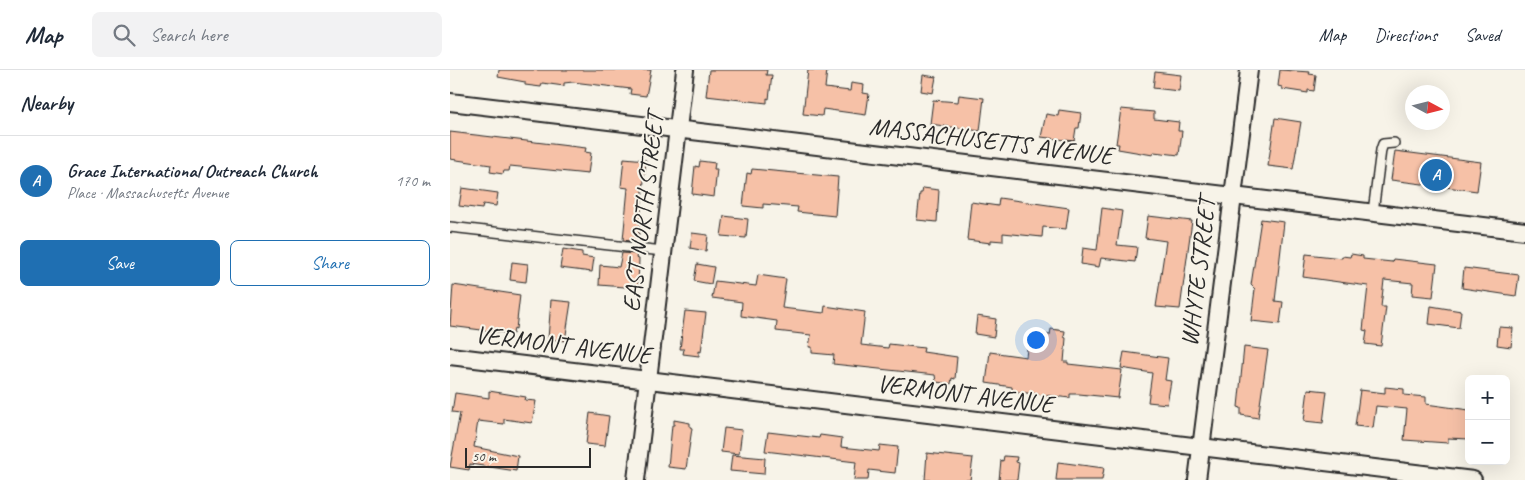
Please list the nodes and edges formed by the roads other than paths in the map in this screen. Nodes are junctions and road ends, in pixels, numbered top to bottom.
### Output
1 (685, 70) edge
2 (1249, 70) edge
3 (450, 102) edge
4 (678, 129) junction
5 (1394, 143) dead end
6 (1233, 196) junction
7 (1373, 212) junction
8 (450, 227) edge
9 (1525, 231) edge
10 (663, 251) junction
11 (450, 356) edge
12 (648, 380) junction
13 (1201, 447) junction
14 (636, 480) edge
15 (1197, 480) edge
16 (1473, 480) edge

1 - 4 street, EAST NORTH STREET
2 - 6 street, WHYTE STREET
3 - 4 street, MASSACHUSETTS AVENUE
4 - 6 street, MASSACHUSETTS AVENUE
4 - 10 street, EAST NORTH STREET
5 - 7 lane
6 - 7 street, MASSACHUSETTS AVENUE
6 - 13 street, WHYTE STREET
7 - 9 street, MASSACHUSETTS AVENUE
8 - 10 lane
10 - 12 street, EAST NORTH STREET
11 - 12 street, VERMONT AVENUE
12 - 13 street, VERMONT AVENUE
12 - 14 street, EAST NORTH STREET
13 - 15 street, WHYTE STREET
13 - 16 street, VERMONT AVENUE

